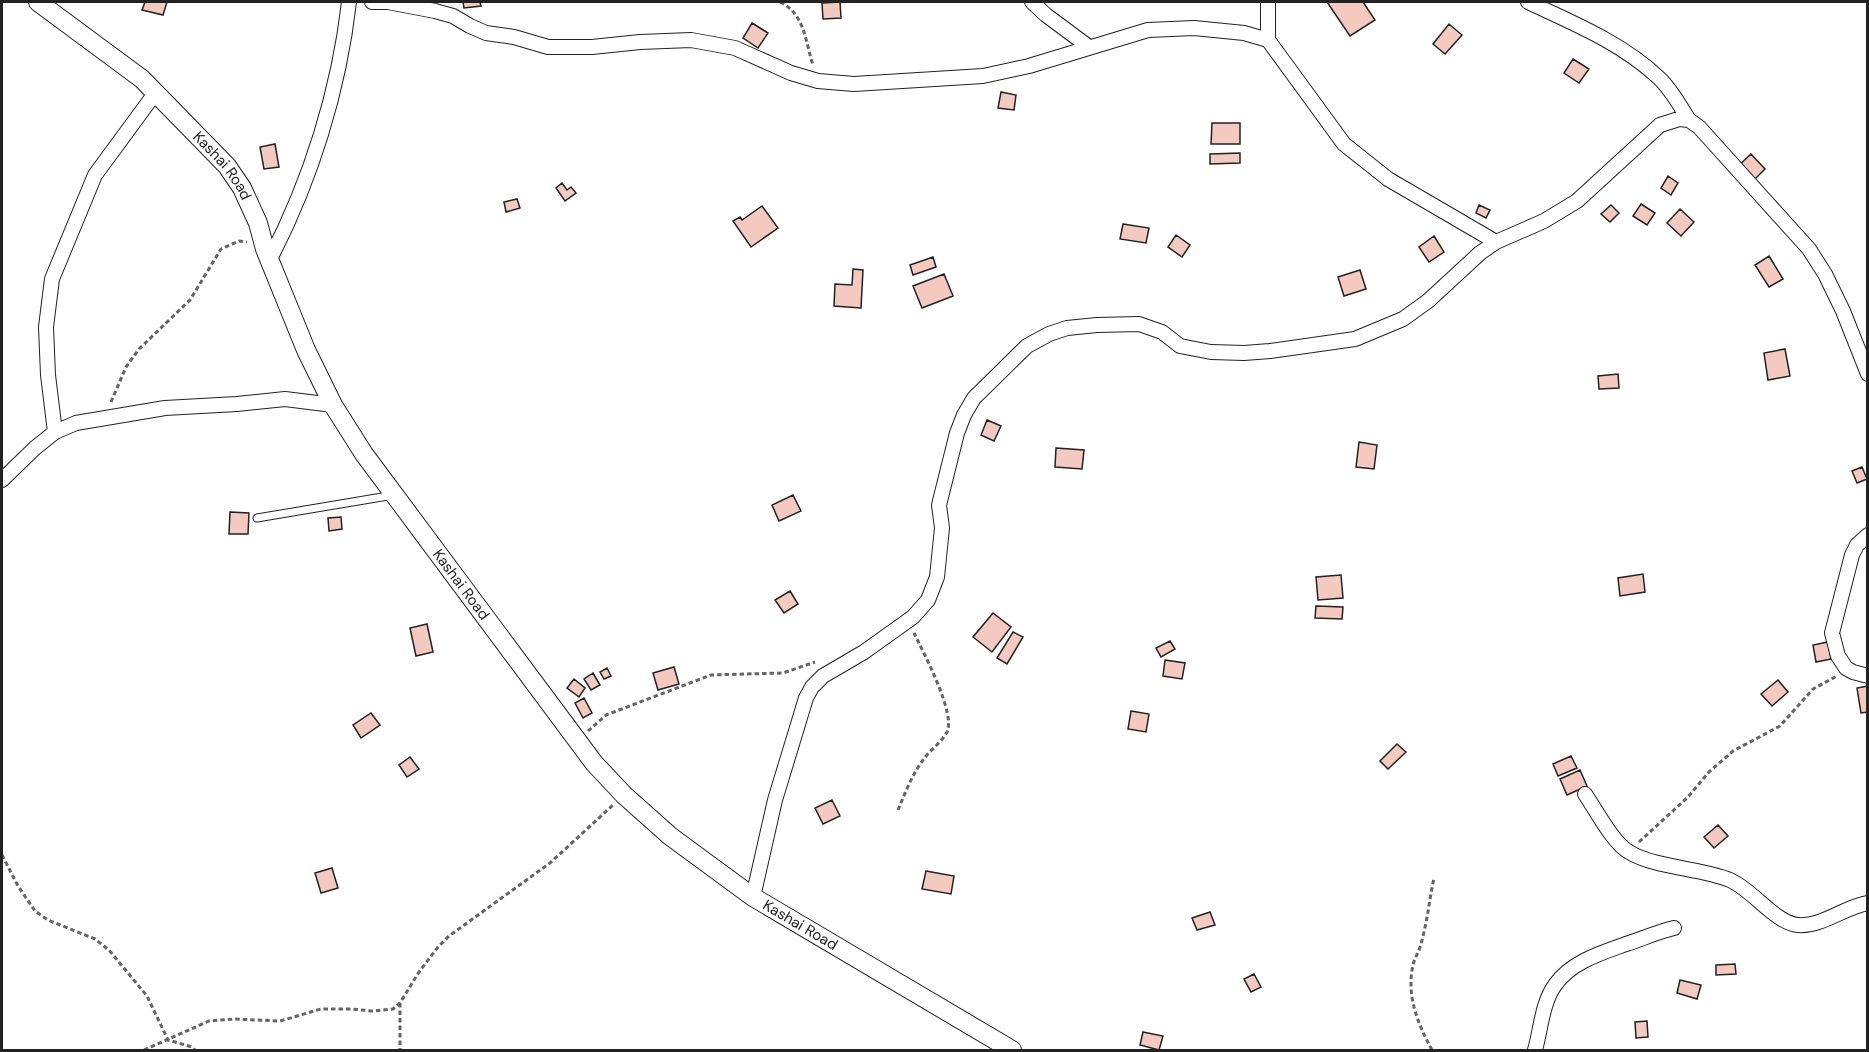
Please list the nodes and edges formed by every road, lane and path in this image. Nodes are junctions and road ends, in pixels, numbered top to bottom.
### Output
1 (38, 2) edge
2 (349, 2) edge
3 (372, 2) edge
4 (780, 2) edge
5 (1032, 2) edge
6 (1268, 2) edge
7 (1528, 2) edge
8 (1268, 40) junction
9 (1089, 46) junction
10 (818, 81) junction
11 (156, 92) junction
12 (1689, 120) junction
13 (1496, 242) junction
14 (267, 254) junction
15 (1868, 375) edge
16 (333, 405) junction
17 (102, 419) junction
18 (55, 432) junction
19 (2, 480) edge
20 (396, 495) junction
21 (257, 518) dead end
22 (1868, 535) edge
23 (908, 621) junction
24 (826, 659) dead end
25 (1849, 669) junction
26 (1868, 676) edge
27 (577, 740) junction
28 (1585, 794) dead end
29 (624, 795) junction
30 (898, 810) dead end
31 (1628, 852) junction
32 (2, 855) edge
33 (1434, 878) dead end
34 (753, 897) junction
35 (1868, 903) edge
36 (1674, 928) dead end
37 (400, 1003) junction
38 (168, 1040) junction
39 (144, 1050) edge
40 (195, 1050) edge
41 (400, 1050) edge
42 (1012, 1050) edge
43 (1432, 1050) edge
44 (1535, 1050) edge

1 - 11 street, Kashai Road
2 - 14 street
3 - 10 street
4 - 10 path
5 - 9 street
6 - 8 street
7 - 12 street
8 - 9 street
8 - 13 street
9 - 10 street
11 - 14 street, Kashai Road
11 - 18 street
12 - 13 street
12 - 15 street
13 - 23 street
14 - 16 street, Kashai Road
14 - 17 path
16 - 17 street
16 - 20 street, Kashai Road
17 - 18 street
18 - 19 street
20 - 21 lane
20 - 27 street, Kashai Road
22 - 25 street
23 - 30 path
23 - 34 street
24 - 27 path
25 - 26 street
25 - 31 path
27 - 29 street, Kashai Road
28 - 31 street
29 - 34 street, Kashai Road
29 - 37 path
31 - 35 street
32 - 38 path
33 - 43 path
34 - 42 street, Kashai Road
36 - 44 street
37 - 38 path
37 - 41 path
38 - 39 path
38 - 40 path

